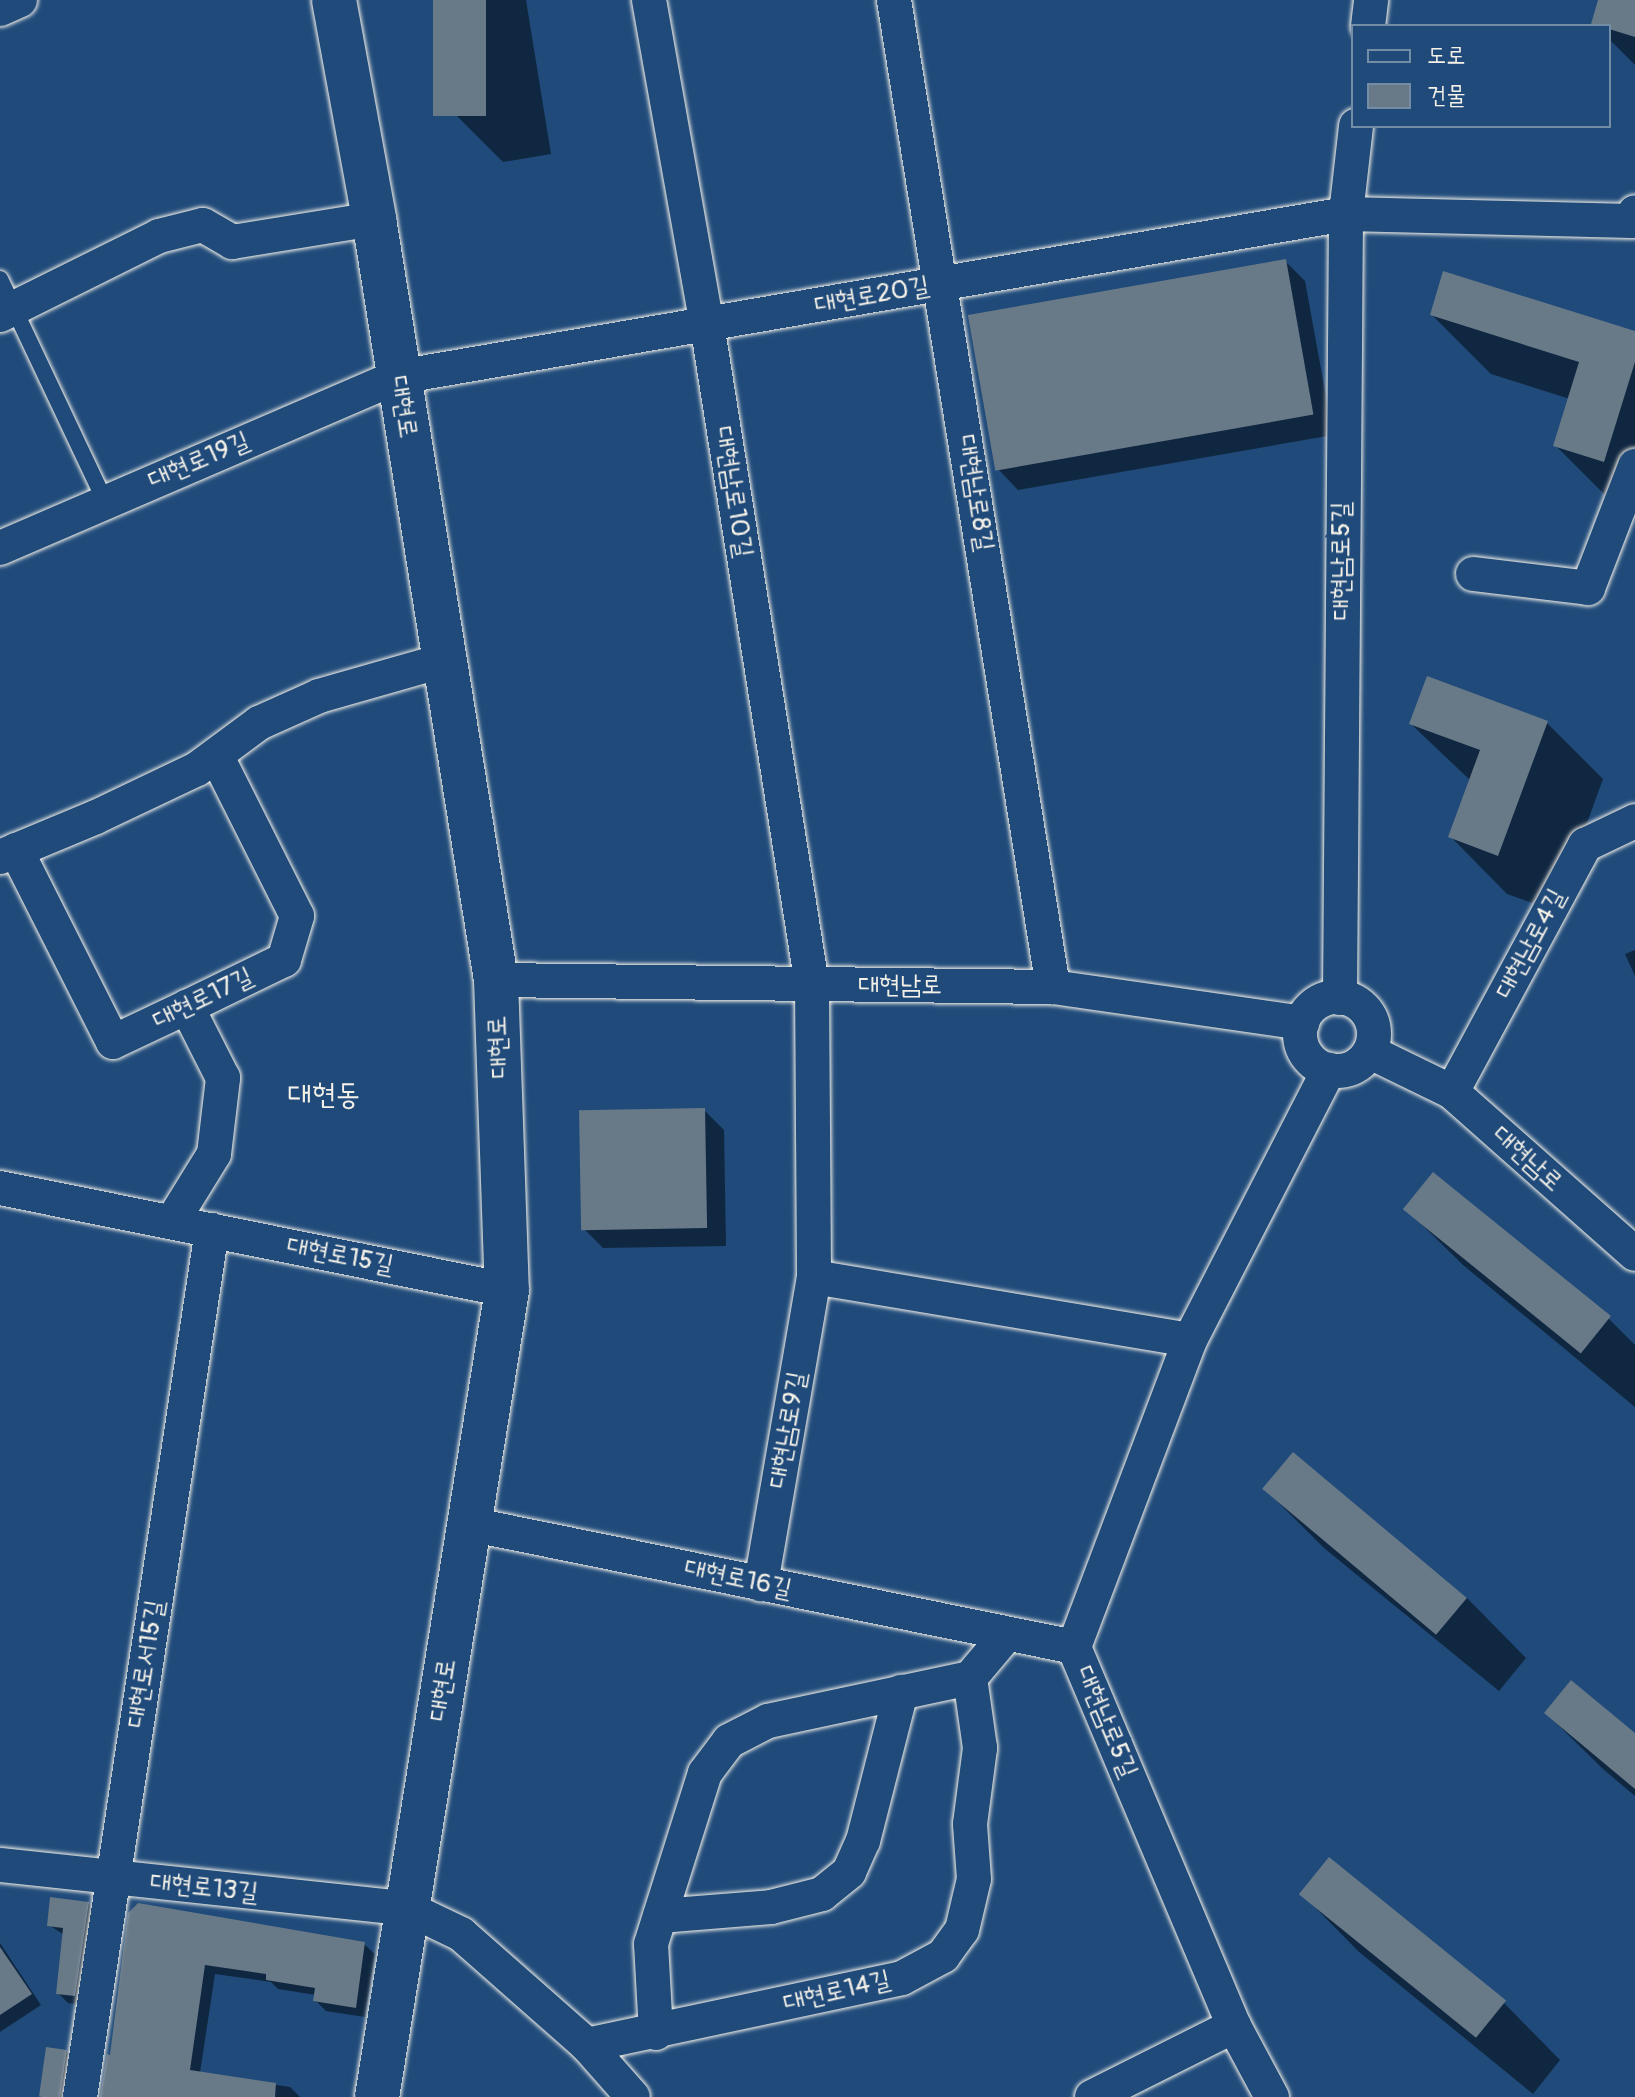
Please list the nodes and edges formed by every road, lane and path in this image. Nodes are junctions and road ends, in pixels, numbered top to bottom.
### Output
1 (20, 0) edge
2 (334, 0) edge
3 (649, 0) edge
4 (894, 0) edge
5 (1371, 0) edge
6 (0, 9) edge
7 (1368, 24) edge
8 (1356, 128) edge
9 (1635, 212) edge
10 (1346, 214) junction
11 (374, 219) junction
12 (942, 284) junction
13 (5, 301) edge
14 (707, 324) junction
15 (398, 377) junction
16 (1635, 466) edge
17 (105, 501) junction
18 (0, 548) edge
19 (1473, 574) dead end
20 (445, 660) junction
21 (216, 755) junction
22 (1635, 821) edge
23 (8, 853) edge
24 (496, 980) junction
25 (812, 985) junction
26 (1053, 987) junction
27 (1340, 998) junction
28 (187, 1007) junction
29 (1302, 1023) junction
30 (1370, 1052) junction
31 (1329, 1070) junction
32 (1452, 1092) junction
33 (0, 1188) edge
34 (172, 1222) junction
35 (212, 1230) junction
36 (1635, 1254) edge
37 (814, 1277) junction
38 (507, 1290) junction
39 (1190, 1340) junction
40 (469, 1524) junction
41 (761, 1584) junction
42 (1007, 1634) junction
43 (1074, 1647) junction
44 (970, 1678) junction
45 (901, 1692) junction
46 (0, 1865) edge
47 (113, 1879) junction
48 (409, 1909) junction
49 (660, 1916) junction
50 (1234, 2026) junction
51 (656, 2033) junction
52 (587, 2045) junction
53 (80, 2097) edge
54 (377, 2097) edge
55 (633, 2097) edge
56 (1092, 2097) edge
57 (1272, 2097) edge

1 - 6 street
2 - 11 main road, 대현로
3 - 14 street, 대현남로10길
4 - 12 street, 대현남로8길
5 - 7 street
8 - 10 street, 대현남로5길
9 - 10 street, 대현로20길
10 - 12 street, 대현로20길
10 - 27 street, 대현남로5길
11 - 13 street
11 - 15 main road, 대현로
12 - 14 street, 대현로20길
12 - 26 street, 대현남로8길
13 - 17 lane
14 - 15 street, 대현로20길
14 - 25 street, 대현남로10길
15 - 17 street, 대현로19길
15 - 20 main road, 대현로
16 - 19 street
17 - 18 street, 대현로19길
20 - 21 street, 대현로17길
20 - 24 main road, 대현로
21 - 23 street, 대현로17길
21 - 28 street, 대현로17길
22 - 32 street, 대현남로4길
23 - 28 street, 대현로17길
24 - 25 street, 대현남로
24 - 38 main road, 대현로
25 - 26 street, 대현남로
25 - 37 street, 대현남로9길
26 - 29 street, 대현남로
27 - 29 street
27 - 30 street
28 - 34 street
29 - 31 street
30 - 31 street
30 - 32 street, 대현남로
31 - 39 street, 대현남로5길
32 - 36 street, 대현남로
33 - 34 street, 대현로15길
34 - 35 street, 대현로15길
35 - 38 street, 대현로15길
35 - 47 street, 대현로서15길
37 - 39 street
37 - 41 street, 대현남로9길
38 - 40 main road, 대현로
39 - 43 street, 대현남로5길
40 - 41 street, 대현로16길
40 - 48 main road, 대현로
41 - 42 street, 대현로16길
42 - 43 street, 대현로16길
42 - 44 street
43 - 50 street, 대현남로5길
44 - 45 street
44 - 51 street, 대현로14길
45 - 49 street
45 - 49 street
46 - 47 street, 대현로13길
47 - 48 street, 대현로13길
47 - 53 street, 대현로서15길
48 - 52 street
48 - 54 main road, 대현로
49 - 51 street
50 - 56 street
50 - 57 street, 대현남로5길
51 - 52 street, 대현로14길
52 - 55 street

